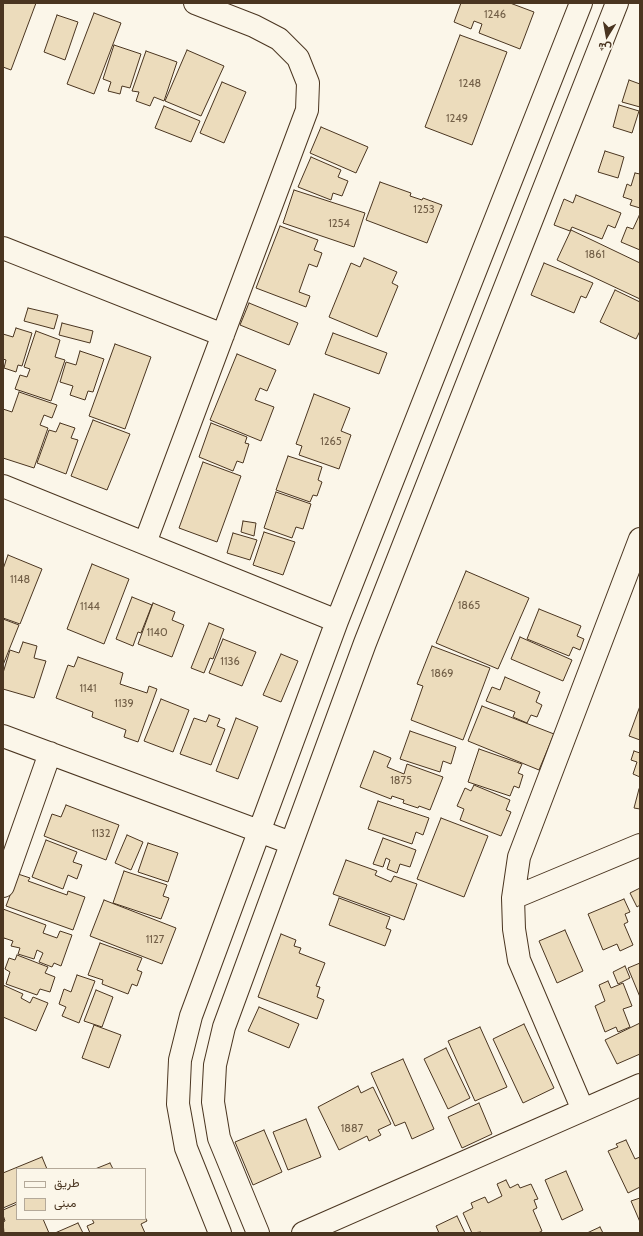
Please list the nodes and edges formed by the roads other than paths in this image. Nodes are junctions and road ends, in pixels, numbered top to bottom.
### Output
1 (195, 3) edge
2 (581, 3) edge
3 (617, 3) edge
4 (3, 248) edge
5 (223, 335) junction
6 (3, 486) edge
7 (640, 539) edge
8 (145, 543) junction
9 (337, 621) junction
10 (3, 736) edge
11 (50, 753) junction
12 (258, 832) junction
13 (291, 844) junction
14 (640, 845) edge
15 (3, 886) edge
16 (513, 898) junction
17 (640, 1085) edge
18 (583, 1110) junction
19 (220, 1233) edge
20 (258, 1233) edge
21 (302, 1233) edge

1 - 5 street
2 - 9 street
3 - 13 street
4 - 5 street
5 - 8 street
6 - 8 street
7 - 16 street
8 - 9 street
9 - 12 street
10 - 11 street
11 - 12 street
11 - 15 street
12 - 13 street
12 - 19 street
13 - 20 street
14 - 16 street
16 - 18 street
17 - 18 street
18 - 21 street

